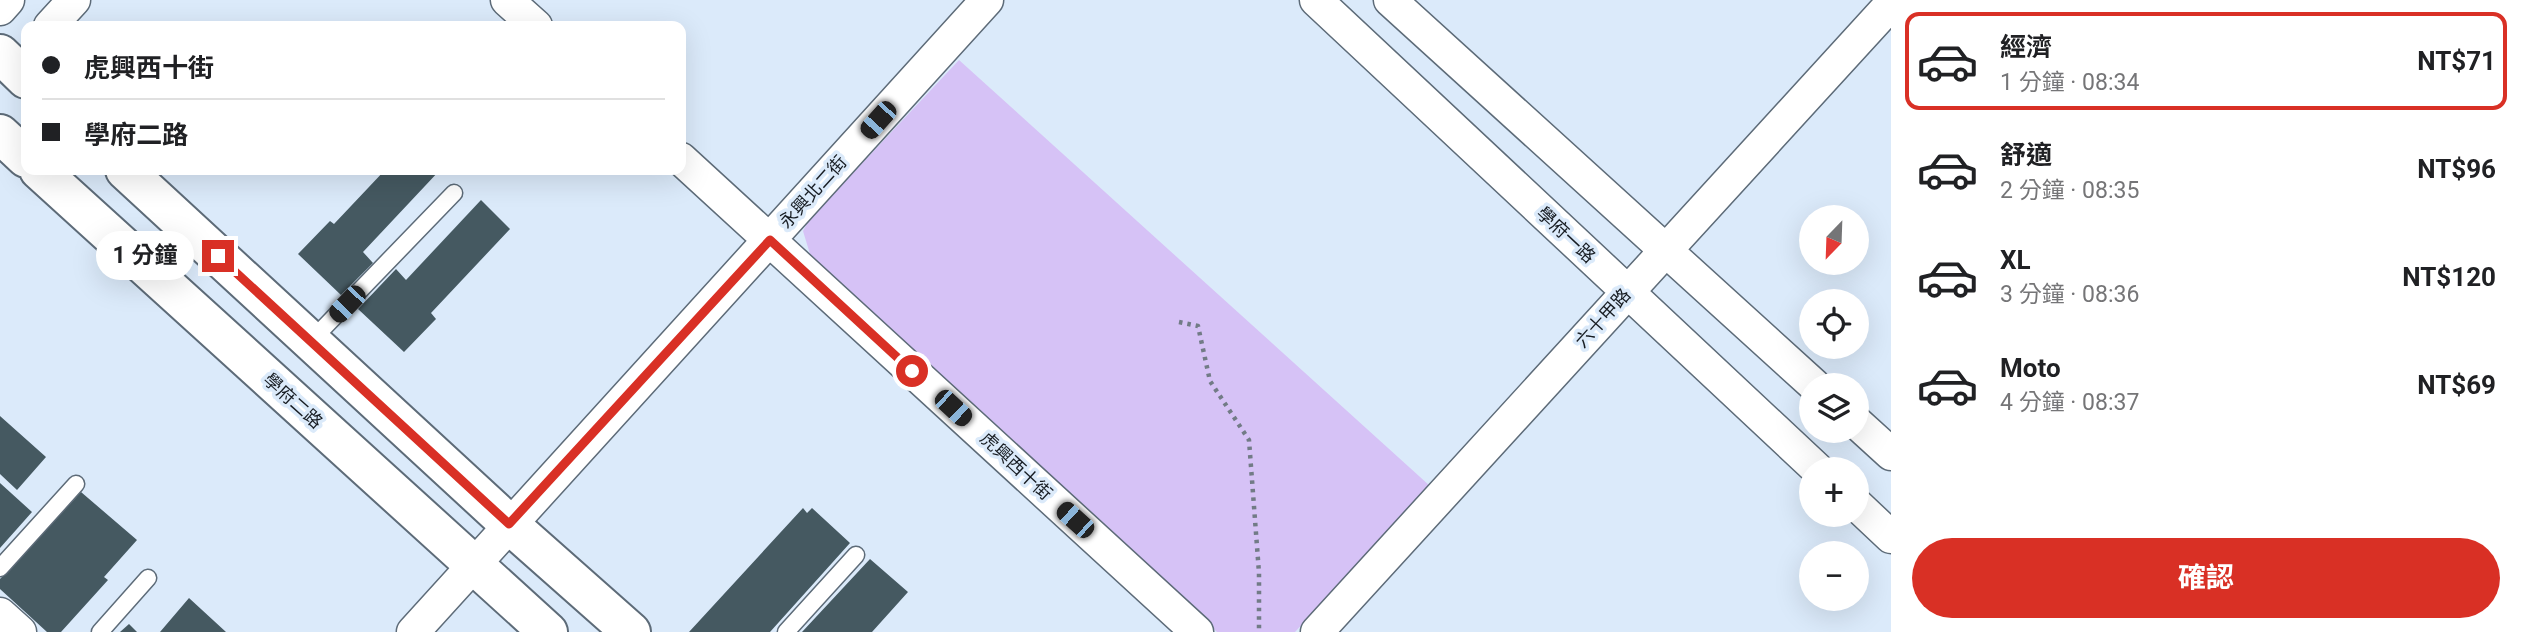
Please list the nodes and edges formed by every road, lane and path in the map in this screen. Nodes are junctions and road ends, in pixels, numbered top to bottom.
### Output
1 (8, 0) edge
2 (74, 0) edge
3 (507, 0) edge
4 (987, 0) edge
5 (1316, 0) edge
6 (1390, 0) edge
7 (1891, 4) edge
8 (0, 9) edge
9 (55, 21) edge
10 (530, 21) edge
11 (0, 134) edge
12 (21, 153) edge
13 (686, 164) edge
14 (45, 175) edge
15 (130, 175) edge
16 (454, 192) dead end
17 (770, 240) junction
18 (1666, 250) junction
19 (1626, 292) junction
20 (1179, 322) dead end
21 (311, 341) junction
22 (1801, 373) edge
23 (1869, 434) edge
24 (1891, 454) edge
25 (1804, 457) edge
26 (76, 484) dead end
27 (1869, 517) edge
28 (509, 524) junction
29 (1891, 537) edge
30 (856, 555) dead end
31 (474, 565) junction
32 (0, 568) edge
33 (148, 578) dead end
34 (0, 614) edge
35 (20, 632) edge
36 (100, 632) edge
37 (413, 632) edge
38 (548, 632) edge
39 (631, 632) edge
40 (786, 632) edge
41 (1197, 632) edge
42 (1259, 632) edge
43 (1317, 632) edge

1 - 8 street
2 - 9 street
3 - 10 street
4 - 17 street, 永興北二街
5 - 19 street, 學府一路
6 - 18 street
7 - 18 street, 六十甲路
11 - 12 street
13 - 17 street, 虎興西十街
14 - 31 street, 學府二路
15 - 21 street
16 - 21 lane
17 - 28 street, 永興北二街
17 - 41 street, 虎興西十街
18 - 19 street, 六十甲路
18 - 22 street
19 - 25 street, 學府一路
19 - 43 street, 六十甲路
20 - 42 path
21 - 28 street
23 - 24 street
26 - 32 lane
27 - 29 street
28 - 31 street, 永興北二街
28 - 39 street
30 - 40 lane
31 - 37 street, 永興北二街
31 - 38 street, 學府二路
33 - 36 lane
34 - 35 street

